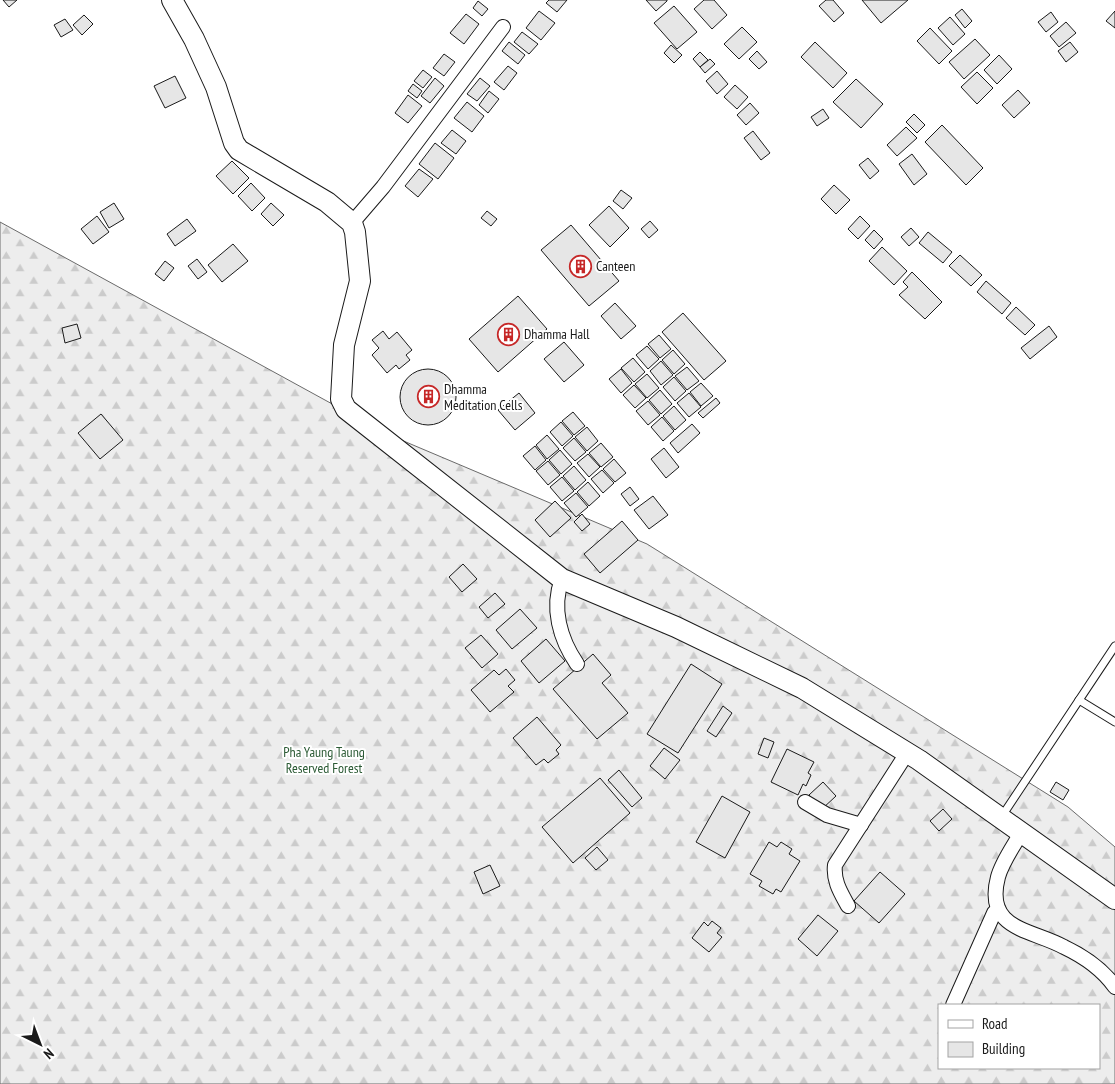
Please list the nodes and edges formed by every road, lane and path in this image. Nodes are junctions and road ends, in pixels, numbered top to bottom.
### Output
1 (172, 0) edge
2 (503, 26) dead end
3 (352, 223) junction
4 (562, 579) junction
5 (1115, 646) edge
6 (577, 664) dead end
7 (1079, 700) junction
8 (1115, 722) edge
9 (907, 753) junction
10 (804, 802) dead end
11 (1001, 818) junction
12 (861, 825) junction
13 (1021, 833) junction
14 (1115, 900) edge
15 (848, 906) dead end
16 (998, 909) junction
17 (1115, 986) edge
18 (953, 1004) edge

1 - 3 street
2 - 3 street
3 - 4 street
4 - 6 street
4 - 9 street
5 - 7 lane
7 - 8 lane
7 - 11 lane
9 - 11 street
9 - 12 street
10 - 12 street
11 - 13 street
12 - 15 street
13 - 14 street
13 - 16 street
16 - 17 street
16 - 18 street

